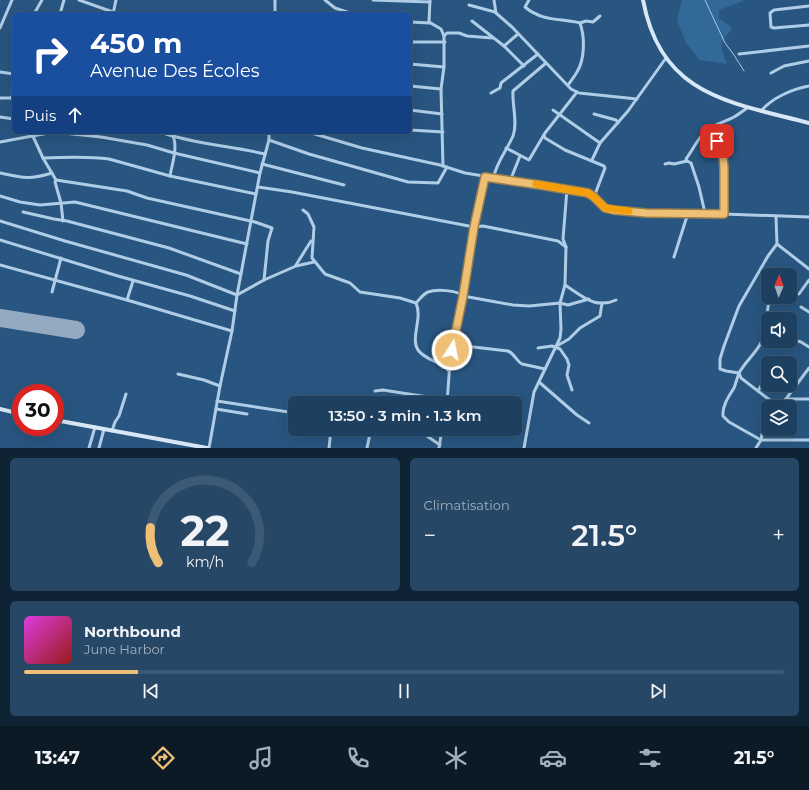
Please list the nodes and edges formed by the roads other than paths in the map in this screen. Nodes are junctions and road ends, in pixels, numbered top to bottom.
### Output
1 (12, 0) edge
2 (42, 0) edge
3 (64, 0) edge
4 (79, 0) edge
5 (116, 0) edge
6 (275, 0) edge
7 (324, 0) edge
8 (373, 0) edge
9 (494, 0) edge
10 (530, 0) edge
11 (643, 0) edge
12 (430, 1) edge
13 (469, 5) dead end
14 (809, 6) edge
15 (35, 12) edge
16 (61, 12) edge
17 (110, 12) edge
18 (113, 12) edge
19 (274, 12) edge
20 (347, 12) edge
21 (494, 12) junction
22 (600, 16) dead end
23 (472, 21) dead end
24 (412, 22) edge
25 (430, 23) junction
26 (580, 23) junction
27 (809, 25) edge
28 (0, 27) edge
29 (518, 34) junction
30 (444, 36) junction
31 (493, 38) junction
32 (412, 42) edge
33 (445, 42) junction
34 (504, 46) junction
35 (809, 46) edge
36 (538, 54) junction
37 (739, 54) dead end
38 (666, 58) junction
39 (809, 61) edge
40 (546, 63) junction
41 (412, 64) edge
42 (524, 66) junction
43 (444, 67) junction
44 (0, 72) edge
45 (771, 73) dead end
46 (12, 74) edge
47 (568, 85) junction
48 (412, 86) edge
49 (809, 86) edge
50 (441, 89) junction
51 (577, 92) junction
52 (491, 93) dead end
53 (0, 98) edge
54 (12, 99) edge
55 (637, 99) junction
56 (747, 108) junction
57 (412, 110) edge
58 (553, 110) dead end
59 (760, 111) junction
60 (442, 114) junction
61 (559, 114) junction
62 (594, 114) dead end
63 (0, 117) edge
64 (12, 119) edge
65 (618, 123) junction
66 (809, 123) edge
67 (714, 126) junction
68 (412, 130) edge
69 (443, 132) junction
70 (44, 134) edge
71 (78, 134) edge
72 (166, 134) edge
73 (269, 134) edge
74 (315, 134) edge
75 (544, 135) junction
76 (33, 136) junction
77 (173, 136) junction
78 (269, 140) junction
79 (0, 142) edge
80 (600, 143) junction
81 (506, 148) junction
82 (174, 153) junction
83 (265, 154) junction
84 (520, 156) junction
85 (43, 158) junction
86 (592, 160) junction
87 (687, 161) junction
88 (262, 164) junction
89 (664, 164) dead end
90 (445, 167) junction
91 (0, 173) edge
92 (52, 173) junction
93 (260, 173) junction
94 (170, 176) junction
95 (485, 177) junction
96 (493, 179) junction
97 (56, 180) junction
98 (510, 181) junction
99 (344, 185) dead end
100 (258, 187) junction
101 (567, 189) junction
102 (256, 194) junction
103 (0, 196) edge
104 (594, 197) junction
105 (61, 203) junction
106 (304, 210) dead end
107 (23, 212) dead end
108 (688, 213) junction
109 (705, 213) junction
110 (724, 214) junction
111 (776, 217) junction
112 (809, 217) edge
113 (476, 218) junction
114 (0, 221) edge
115 (63, 221) junction
116 (251, 221) junction
117 (483, 226) junction
118 (474, 227) junction
119 (312, 239) junction
120 (563, 239) junction
121 (0, 240) edge
122 (558, 241) junction
123 (247, 244) junction
124 (777, 244) junction
125 (566, 248) junction
126 (674, 257) dead end
127 (61, 258) junction
128 (314, 262) junction
129 (0, 264) edge
130 (296, 266) junction
131 (809, 269) edge
132 (241, 274) junction
133 (55, 280) junction
134 (264, 280) junction
135 (809, 280) edge
136 (133, 281) junction
137 (565, 285) junction
138 (52, 292) dead end
139 (799, 294) dead end
140 (237, 295) junction
141 (463, 296) junction
142 (589, 299) junction
143 (127, 300) junction
144 (616, 300) dead end
145 (416, 303) junction
146 (560, 303) junction
147 (602, 303) junction
148 (801, 307) dead end
149 (235, 311) junction
150 (809, 312) edge
151 (232, 331) junction
152 (454, 340) junction
153 (797, 341) edge
154 (761, 343) edge
155 (456, 345) junction
156 (556, 347) junction
157 (809, 347) edge
158 (538, 348) dead end
159 (452, 350) junction
160 (809, 368) edge
161 (545, 370) junction
162 (449, 371) junction
163 (739, 373) junction
164 (178, 374) dead end
165 (539, 382) junction
166 (797, 384) edge
167 (220, 386) junction
168 (761, 386) edge
169 (572, 390) dead end
170 (374, 391) dead end
171 (758, 391) junction
172 (791, 392) edge
173 (793, 392) edge
174 (126, 394) dead end
175 (422, 396) edge
176 (447, 396) edge
177 (797, 398) junction
178 (786, 399) joint
179 (809, 399) edge
180 (770, 400) edge
181 (217, 401) junction
182 (0, 409) edge
183 (216, 409) junction
184 (12, 412) edge
185 (288, 412) edge
186 (247, 414) dead end
187 (64, 422) edge
188 (589, 423) dead end
189 (95, 427) junction
190 (104, 429) junction
191 (112, 431) junction
192 (330, 436) edge
193 (370, 436) edge
194 (427, 436) edge
195 (441, 436) edge
196 (762, 436) edge
197 (766, 436) edge
198 (761, 440) junction
199 (769, 440) junction
200 (809, 440) edge
201 (440, 446) edge
202 (197, 447) edge
203 (90, 448) edge
204 (99, 448) edge
205 (208, 448) edge
206 (329, 448) edge
207 (367, 448) edge
208 (524, 448) edge
209 (756, 448) edge

1 - 28 street
2 - 15 street
3 - 16 street
4 - 17 street
5 - 18 street
6 - 19 street
7 - 20 street
8 - 12 street
9 - 21 street
10 - 26 street
11 - 38 street
12 - 25 street
13 - 21 street
14 - 27 street
21 - 29 street
22 - 26 street
23 - 31 street
24 - 25 street
25 - 30 street
26 - 47 street
29 - 34 street
29 - 36 street
30 - 31 street
30 - 33 street
31 - 34 street
32 - 33 street
33 - 43 street
34 - 42 street
35 - 37 street
36 - 40 street
36 - 42 street
38 - 55 street
38 - 56 street
39 - 45 street
40 - 47 street
40 - 81 street
41 - 43 street
42 - 52 street
43 - 50 street
44 - 46 street
47 - 51 street
48 - 50 street
49 - 59 street
50 - 60 street
51 - 55 street
51 - 61 street
53 - 54 street
55 - 65 street
56 - 59 street
56 - 67 street
57 - 60 street
58 - 61 street
59 - 66 street
60 - 69 street
61 - 75 street
61 - 80 street
62 - 65 street
63 - 64 street
65 - 80 street
67 - 87 street
67 - 110 street
68 - 69 street
69 - 90 street
70 - 76 street
71 - 82 street
72 - 77 street
73 - 78 street
74 - 90 street
75 - 84 street
75 - 86 street
76 - 79 street
76 - 85 street
77 - 82 street
77 - 83 street
78 - 83 street
78 - 90 street
80 - 86 street
81 - 84 street
81 - 96 street
82 - 93 street
82 - 94 street
83 - 88 street
84 - 98 street
85 - 92 street
85 - 94 street
86 - 104 street
87 - 89 street
87 - 109 street
88 - 93 street
88 - 99 street
90 - 95 street
91 - 92 street
92 - 97 street
93 - 100 street
94 - 102 street
95 - 96 street
95 - 113 street
96 - 98 street
97 - 105 street
97 - 116 street
98 - 101 street
100 - 102 street
100 - 118 street
101 - 104 street
101 - 120 street
102 - 116 street
103 - 105 street
104 - 108 street
105 - 115 street
105 - 123 street
106 - 119 street
107 - 115 street
108 - 109 street
108 - 126 street
109 - 110 street
110 - 111 street
111 - 112 street
111 - 124 street
113 - 117 street
113 - 118 street
114 - 140 street
115 - 132 street
116 - 123 street
116 - 134 street
117 - 118 street
117 - 122 street
118 - 141 street
119 - 128 street
119 - 130 street
120 - 122 street
120 - 125 street
121 - 127 street
122 - 125 street
123 - 132 street
124 - 131 street
124 - 163 street
125 - 137 street
127 - 133 street
127 - 136 street
128 - 130 street
128 - 145 street
129 - 133 street
130 - 134 street
132 - 140 street
133 - 138 street
133 - 143 street
134 - 140 street
135 - 139 street
136 - 143 street
136 - 149 street
137 - 142 street
137 - 146 street
140 - 149 street
141 - 145 street
141 - 146 street
141 - 152 street
142 - 146 street
142 - 147 street
143 - 151 street
144 - 147 street
145 - 162 street
146 - 156 street
147 - 156 street
148 - 150 street
149 - 151 street
151 - 167 street
152 - 155 street
152 - 159 street
153 - 157 street
154 - 163 street
155 - 159 street
155 - 161 street
156 - 158 street
156 - 161 street
156 - 169 street
159 - 162 street
160 - 166 street
161 - 165 street
162 - 176 street
163 - 171 street
163 - 198 street
164 - 167 street
165 - 188 street
165 - 208 street
167 - 181 street
168 - 171 street
170 - 175 street
171 - 180 street
172 - 178 street
173 - 177 street
174 - 191 street
177 - 178 street
177 - 179 street
181 - 183 street
181 - 185 street
182 - 184 street
183 - 186 street
183 - 205 street
187 - 189 street
189 - 190 street
189 - 203 street
190 - 191 street
190 - 204 street
191 - 202 street
192 - 206 street
193 - 207 street
194 - 201 street
195 - 201 street
196 - 198 street
197 - 199 street
198 - 199 street
198 - 209 street
199 - 200 street
202 - 205 street

